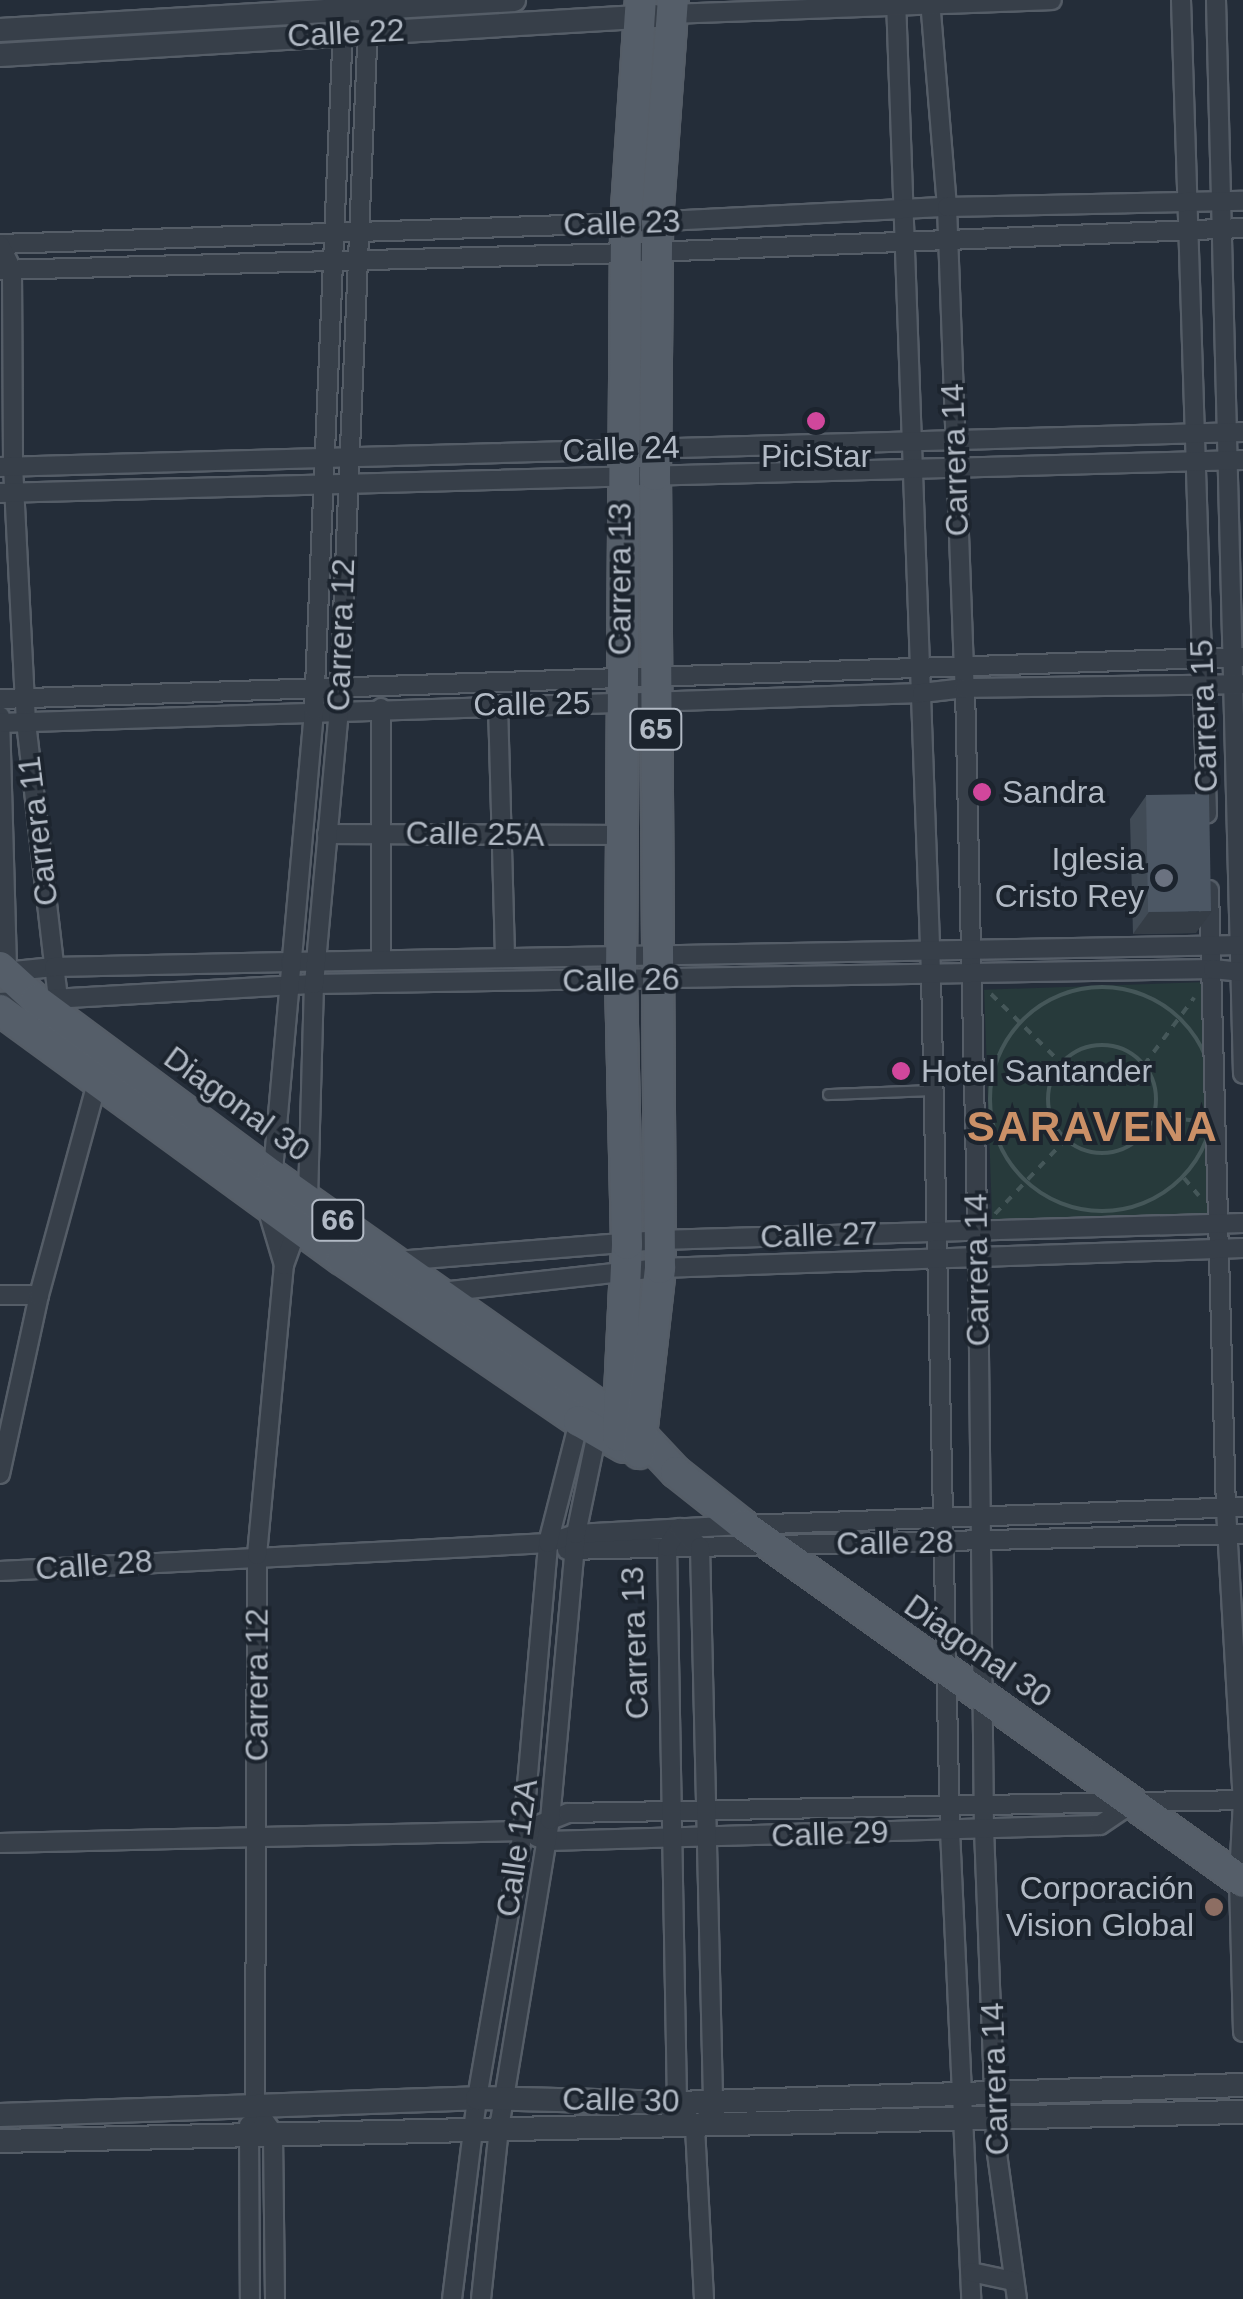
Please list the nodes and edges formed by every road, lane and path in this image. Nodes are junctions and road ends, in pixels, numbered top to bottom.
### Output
1 (514, 0) edge
2 (1052, 0) edge
3 (1181, 0) edge
4 (1216, 0) edge
5 (930, 1) edge
6 (896, 2) edge
7 (343, 4) edge
8 (657, 8) edge
9 (368, 13) edge
10 (0, 30) edge
11 (343, 33) junction
12 (0, 54) edge
13 (1220, 201) junction
14 (1243, 201) edge
15 (1186, 202) junction
16 (946, 207) junction
17 (900, 211) junction
18 (1188, 228) junction
19 (1222, 228) junction
20 (1243, 228) edge
21 (358, 230) junction
22 (332, 231) junction
23 (642, 237) junction
24 (948, 238) junction
25 (902, 240) junction
26 (0, 244) edge
27 (331, 258) junction
28 (357, 258) junction
29 (6, 270) edge
30 (1236, 432) edge
31 (1194, 433) junction
32 (955, 440) junction
33 (909, 441) junction
34 (347, 456) junction
35 (324, 457) junction
36 (1235, 460) edge
37 (1196, 461) junction
38 (641, 462) junction
39 (6, 467) edge
40 (954, 467) junction
41 (912, 468) junction
42 (324, 484) junction
43 (346, 484) junction
44 (7, 492) edge
45 (1202, 657) junction
46 (1239, 657) edge
47 (964, 665) junction
48 (921, 668) junction
49 (1238, 684) edge
50 (340, 686) junction
51 (1203, 686) junction
52 (315, 688) junction
53 (965, 688) junction
54 (656, 689) junction
55 (625, 690) junction
56 (922, 694) junction
57 (25, 698) junction
58 (0, 699) edge
59 (498, 705) junction
60 (382, 708) junction
61 (339, 709) junction
62 (0, 710) edge
63 (314, 710) junction
64 (26, 722) junction
65 (0, 724) edge
66 (1207, 826) edge
67 (381, 833) junction
68 (327, 834) junction
69 (502, 836) junction
70 (623, 836) junction
71 (1208, 866) edge
72 (1211, 945) junction
73 (1241, 946) edge
74 (930, 951) junction
75 (968, 951) junction
76 (505, 958) junction
77 (381, 960) junction
78 (316, 961) junction
79 (290, 962) junction
80 (54, 967) junction
81 (621, 968) junction
82 (655, 968) junction
83 (1213, 969) junction
84 (2, 971) edge
85 (1241, 972) edge
86 (931, 975) junction
87 (968, 975) junction
88 (314, 984) junction
89 (289, 986) junction
90 (47, 1000) junction
91 (0, 1002) edge
92 (0, 1010) edge
93 (1181, 1018) junction
94 (1020, 1019) junction
95 (1060, 1062) junction
96 (1144, 1066) junction
97 (1243, 1074) edge
98 (98, 1080) junction
99 (934, 1090) junction
100 (828, 1094) dead end
101 (1154, 1116) junction
102 (1212, 1123) junction
103 (1064, 1140) junction
104 (1026, 1184) junction
105 (270, 1190) junction
106 (308, 1198) junction
107 (1243, 1222) edge
108 (1221, 1223) junction
109 (299, 1229) junction
110 (978, 1231) junction
111 (938, 1232) junction
112 (1243, 1248) edge
113 (1222, 1250) junction
114 (660, 1254) junction
115 (978, 1258) junction
116 (626, 1259) junction
117 (939, 1259) junction
118 (396, 1262) junction
119 (284, 1265) junction
120 (440, 1292) junction
121 (0, 1295) edge
122 (39, 1295) junction
123 (610, 1427) junction
124 (0, 1474) edge
125 (1234, 1508) edge
126 (980, 1514) junction
127 (944, 1515) junction
128 (743, 1525) junction
129 (680, 1528) junction
130 (1236, 1534) edge
131 (978, 1542) junction
132 (548, 1543) junction
133 (575, 1543) junction
134 (945, 1544) junction
135 (771, 1545) junction
136 (667, 1547) junction
137 (700, 1547) junction
138 (257, 1555) junction
139 (0, 1571) edge
140 (947, 1672) junction
141 (979, 1694) junction
142 (1243, 1800) edge
143 (984, 1804) junction
144 (1133, 1804) junction
145 (950, 1805) junction
146 (675, 1810) junction
147 (705, 1811) junction
148 (550, 1820) junction
149 (984, 1829) junction
150 (950, 1830) junction
151 (523, 1831) junction
152 (256, 1837) junction
153 (706, 1837) junction
154 (674, 1838) junction
155 (548, 1841) junction
156 (0, 1843) edge
157 (1241, 1880) edge
158 (1243, 2032) edge
159 (1243, 2085) edge
160 (996, 2092) junction
161 (963, 2094) junction
162 (477, 2098) junction
163 (504, 2098) junction
164 (713, 2100) junction
165 (677, 2102) junction
166 (255, 2107) junction
167 (1243, 2112) edge
168 (0, 2116) edge
169 (998, 2118) junction
170 (965, 2120) junction
171 (696, 2127) junction
172 (488, 2128) junction
173 (273, 2133) junction
174 (246, 2134) junction
175 (0, 2141) edge
176 (971, 2272) junction
177 (1015, 2290) edge
178 (250, 2299) edge
179 (275, 2299) edge
180 (452, 2299) edge
181 (481, 2299) edge
182 (704, 2299) edge
183 (972, 2299) edge

1 - 9 street, Calle 22
2 - 5 street, Calle 22
3 - 15 street, Carrera 15
4 - 13 street, Carrera 15
5 - 6 street, Calle 22
5 - 16 street, Carrera 14
6 - 8 street, Calle 22
6 - 17 street, Carrera 14
7 - 9 street, Calle 22
7 - 10 street, Calle 22
7 - 11 street, Carrera 12
8 - 9 street, Calle 22
8 - 23 main road, Carrera 13 / 65
9 - 11 street, Calle 22
9 - 21 street, Carrera 12
11 - 12 street, Calle 22
11 - 22 street, Carrera 12
13 - 14 street, Calle 23
13 - 15 street, Calle 23
13 - 19 street, Carrera 15
15 - 16 street, Calle 23
15 - 18 street, Carrera 15
16 - 17 street, Calle 23
16 - 24 street, Carrera 14
17 - 23 street, Calle 23
17 - 25 street, Carrera 14
18 - 19 street, Calle 23
18 - 24 street, Calle 23
18 - 31 street, Carrera 15
19 - 20 street, Calle 23
19 - 30 street, Carrera 15
21 - 22 street, Calle 23
21 - 23 street, Calle 23
21 - 28 street, Carrera 12
22 - 26 street, Calle 23
22 - 27 street, Carrera 12
23 - 25 street, Calle 23
23 - 28 street, Calle 23
23 - 38 main road, Carrera 13 / 65
24 - 25 street, Calle 23
24 - 32 street, Carrera 14
25 - 33 street, Carrera 14
26 - 29 street, Carrera 11
27 - 28 street, Calle 23
27 - 29 street, Calle 23
27 - 35 street, Carrera 12
28 - 34 street, Carrera 12
29 - 39 street, Carrera 11
30 - 31 street, Calle 24
30 - 36 street, Carrera 15
31 - 32 street, Calle 24
31 - 37 street, Carrera 15
32 - 33 street, Calle 24
32 - 40 street, Carrera 14
33 - 38 street, Calle 24
33 - 41 street, Carrera 14
34 - 35 street, Calle 24
34 - 38 street, Calle 24
34 - 43 street, Carrera 12
35 - 39 street, Calle 24
35 - 42 street, Carrera 12
36 - 37 street, Calle 24
36 - 46 street, Carrera 15
37 - 40 street, Calle 24
37 - 45 street, Carrera 15
38 - 41 street, Calle 24
38 - 43 street, Calle 24
38 - 54 main road, Carrera 13 / 65
38 - 55 main road, Carrera 13 / 65
39 - 44 street, Carrera 11
40 - 41 street, Calle 24
40 - 47 street, Carrera 14
41 - 48 street, Carrera 14
42 - 43 street, Calle 24
42 - 44 street, Calle 24
42 - 52 street, Carrera 12
43 - 50 street, Carrera 12
44 - 57 street, Carrera 11
45 - 46 street, Calle 25
45 - 47 street, Calle 25
45 - 51 street, Carrera 15
46 - 49 street, Carrera 15
47 - 48 street, Calle 25
47 - 53 street, Carrera 14
48 - 54 street, Calle 25
48 - 56 street, Carrera 14
49 - 51 street, Calle 25
49 - 73 street, Carrera 15
50 - 52 street, Calle 25
50 - 55 street, Calle 25
50 - 61 street, Carrera 12
51 - 53 street, Calle 25
51 - 66 street, Carrera 15
52 - 57 street, Calle 25
52 - 63 street, Carrera 12
53 - 56 street, Calle 25
53 - 75 street, Carrera 14
54 - 55 street, Calle 25
54 - 56 street, Calle 25
54 - 82 main road, Carrera 13 / 65
55 - 59 street, Calle 25
55 - 70 main road, Carrera 13 / 65
56 - 74 street, Carrera 14
57 - 58 street, Calle 25
57 - 64 street, Carrera 11
59 - 60 street, Calle 25
59 - 69 street
60 - 61 street, Calle 25
60 - 67 street
61 - 63 street, Calle 25
61 - 68 street, Carrera 12
62 - 65 street, Carrera 11
63 - 64 street, Calle 25
63 - 79 street, Carrera 12
64 - 65 street, Calle 25
64 - 80 street, Carrera 11
65 - 84 street, Carrera 11
67 - 68 street, Calle 25A
67 - 69 street, Calle 25A
67 - 77 street
68 - 78 street, Carrera 12
69 - 70 street, Calle 25A
69 - 76 street
70 - 81 main road, Carrera 13 / 65
71 - 72 street
72 - 73 street, Calle 26
72 - 75 street, Calle 26
72 - 83 street
73 - 85 street, Carrera 15
74 - 75 street, Calle 26
74 - 82 street, Calle 26
74 - 86 street, Carrera 14
75 - 87 street, Carrera 14
76 - 77 street, Calle 26
76 - 81 street, Calle 26
77 - 78 street, Calle 26
78 - 79 street, Calle 26
78 - 88 street, Carrera 12
79 - 80 street, Calle 26
79 - 89 street, Carrera 12
80 - 84 street, Calle 26
80 - 90 street, Carrera 11
81 - 82 street, Calle 26
81 - 88 street, Calle 26
81 - 116 main road, Carrera 13 / 65
82 - 86 street, Calle 26
82 - 114 main road, Carrera 13 / 65
83 - 85 street, Calle 26
83 - 87 street, Calle 26
83 - 93 path
83 - 108 street
84 - 90 main road, Diagonal 30 / 66
85 - 97 street, Carrera 15
86 - 87 street, Calle 26
86 - 99 street, Carrera 14
87 - 94 path
87 - 110 street, Carrera 14
88 - 89 street, Calle 26
88 - 106 street, Carrera 12
89 - 90 street, Calle 26
89 - 105 street, Carrera 12
90 - 91 street, Calle 26
90 - 105 main road, Diagonal 30 / 66
92 - 98 main road, Diagonal 30 / 66
93 - 94 path
93 - 96 path
93 - 102 path
94 - 95 path
94 - 104 path
95 - 96 path
95 - 103 path
96 - 101 path
98 - 105 main road, Diagonal 30 / 66
98 - 122 street
99 - 100 lane
99 - 111 street, Carrera 14
101 - 102 path
101 - 103 path
102 - 104 path
103 - 104 path
104 - 110 path
105 - 106 main road, Diagonal 30 / 66
105 - 109 main road, Diagonal 30 / 66
105 - 119 street, Carrera 12
106 - 109 street, Carrera 12
106 - 118 main road, Diagonal 30 / 66
107 - 108 street, Calle 27
108 - 110 street, Calle 27
108 - 113 street
109 - 119 street, Carrera 12
109 - 123 main road, Diagonal 30 / 66
110 - 111 street, Calle 27
110 - 115 street, Carrera 14
111 - 114 street, Calle 27
111 - 117 street, Carrera 14
112 - 113 street, Calle 27
113 - 115 street, Calle 27
113 - 125 street
114 - 116 street, Calle 27
114 - 116 street, Calle 27
114 - 117 street, Calle 27
114 - 123 main road, Carrera 13 / 65
115 - 117 street, Calle 27
115 - 126 street, Carrera 14
116 - 118 street, Calle 27
116 - 120 street, Calle 27
116 - 123 main road, Carrera 13 / 65
117 - 127 street, Carrera 14
118 - 120 main road, Diagonal 30 / 66
119 - 138 street, Carrera 12
120 - 123 main road, Diagonal 30 / 66
121 - 122 street
122 - 124 street
123 - 128 main road, Diagonal 30 / 66
123 - 132 street, Calle 12A
123 - 133 street, Calle 12A
125 - 126 street, Calle 28
125 - 130 street
126 - 127 street, Calle 28
126 - 131 street, Carrera 14
127 - 128 street, Calle 28
127 - 134 street, Carrera 14
128 - 129 street, Calle 28
128 - 135 main road, Diagonal 30 / 66
129 - 133 street, Calle 28
129 - 136 street, Carrera 13
129 - 137 street, Carrera 13
130 - 131 street, Calle 28
130 - 142 street
131 - 134 street, Calle 28
131 - 141 street, Carrera 14
132 - 133 street, Calle 28
132 - 138 street, Calle 28
132 - 151 street, Calle 12A
133 - 136 street, Calle 28
133 - 148 street, Calle 12A
134 - 135 street, Calle 28
134 - 140 street, Carrera 14
135 - 137 street, Calle 28
135 - 140 main road, Diagonal 30 / 66
136 - 137 street, Calle 28
136 - 146 street, Carrera 13
137 - 147 street, Carrera 13
138 - 139 street, Calle 28
138 - 152 street, Carrera 12
140 - 141 main road, Diagonal 30 / 66
140 - 145 street, Carrera 14
141 - 143 street, Carrera 14
141 - 144 main road, Diagonal 30 / 66
142 - 144 street, Calle 29
142 - 157 street
143 - 144 street, Calle 29
143 - 145 street, Calle 29
143 - 149 street, Carrera 14
144 - 149 street, Calle 29
144 - 157 main road, Diagonal 30 / 66
145 - 147 street, Calle 29
145 - 150 street, Carrera 14
146 - 147 street, Calle 29
146 - 148 street, Calle 29
146 - 154 street, Carrera 13
147 - 153 street, Carrera 13
148 - 151 street, Calle 29
148 - 155 street, Calle 12A
149 - 150 street, Calle 29
149 - 160 street, Carrera 14
150 - 153 street, Calle 29
150 - 161 street, Carrera 14
151 - 152 street, Calle 29
151 - 155 street, Calle 29
151 - 162 street, Calle 12A
152 - 156 street, Calle 29
152 - 166 street, Carrera 12
153 - 154 street, Calle 29
153 - 164 street, Carrera 13
154 - 155 street, Calle 29
154 - 165 street, Carrera 13
155 - 163 street, Calle 12A
157 - 158 street
159 - 160 street, Calle 30
160 - 161 street, Calle 30
160 - 169 street, Carrera 14
161 - 164 street, Calle 30
161 - 170 street, Carrera 14
162 - 163 street, Calle 30
162 - 166 street, Calle 30
162 - 172 street, Calle 12A
163 - 165 street, Calle 30
163 - 172 street, Calle 12A
164 - 165 street, Calle 30
164 - 171 street
165 - 171 street
166 - 168 street, Calle 30
166 - 173 street
166 - 174 street, Carrera 12
167 - 169 street, Calle 30
169 - 170 street, Calle 30
169 - 177 street, Carrera 14
170 - 171 street, Calle 30
170 - 176 street, Carrera 14
171 - 172 street, Calle 30
171 - 182 street
172 - 173 street, Calle 30
172 - 180 street, Calle 12A
172 - 181 street, Calle 12A
173 - 174 street, Calle 30
173 - 179 street
174 - 175 street, Calle 30
174 - 178 street, Carrera 12
176 - 177 street
176 - 183 street, Carrera 14

